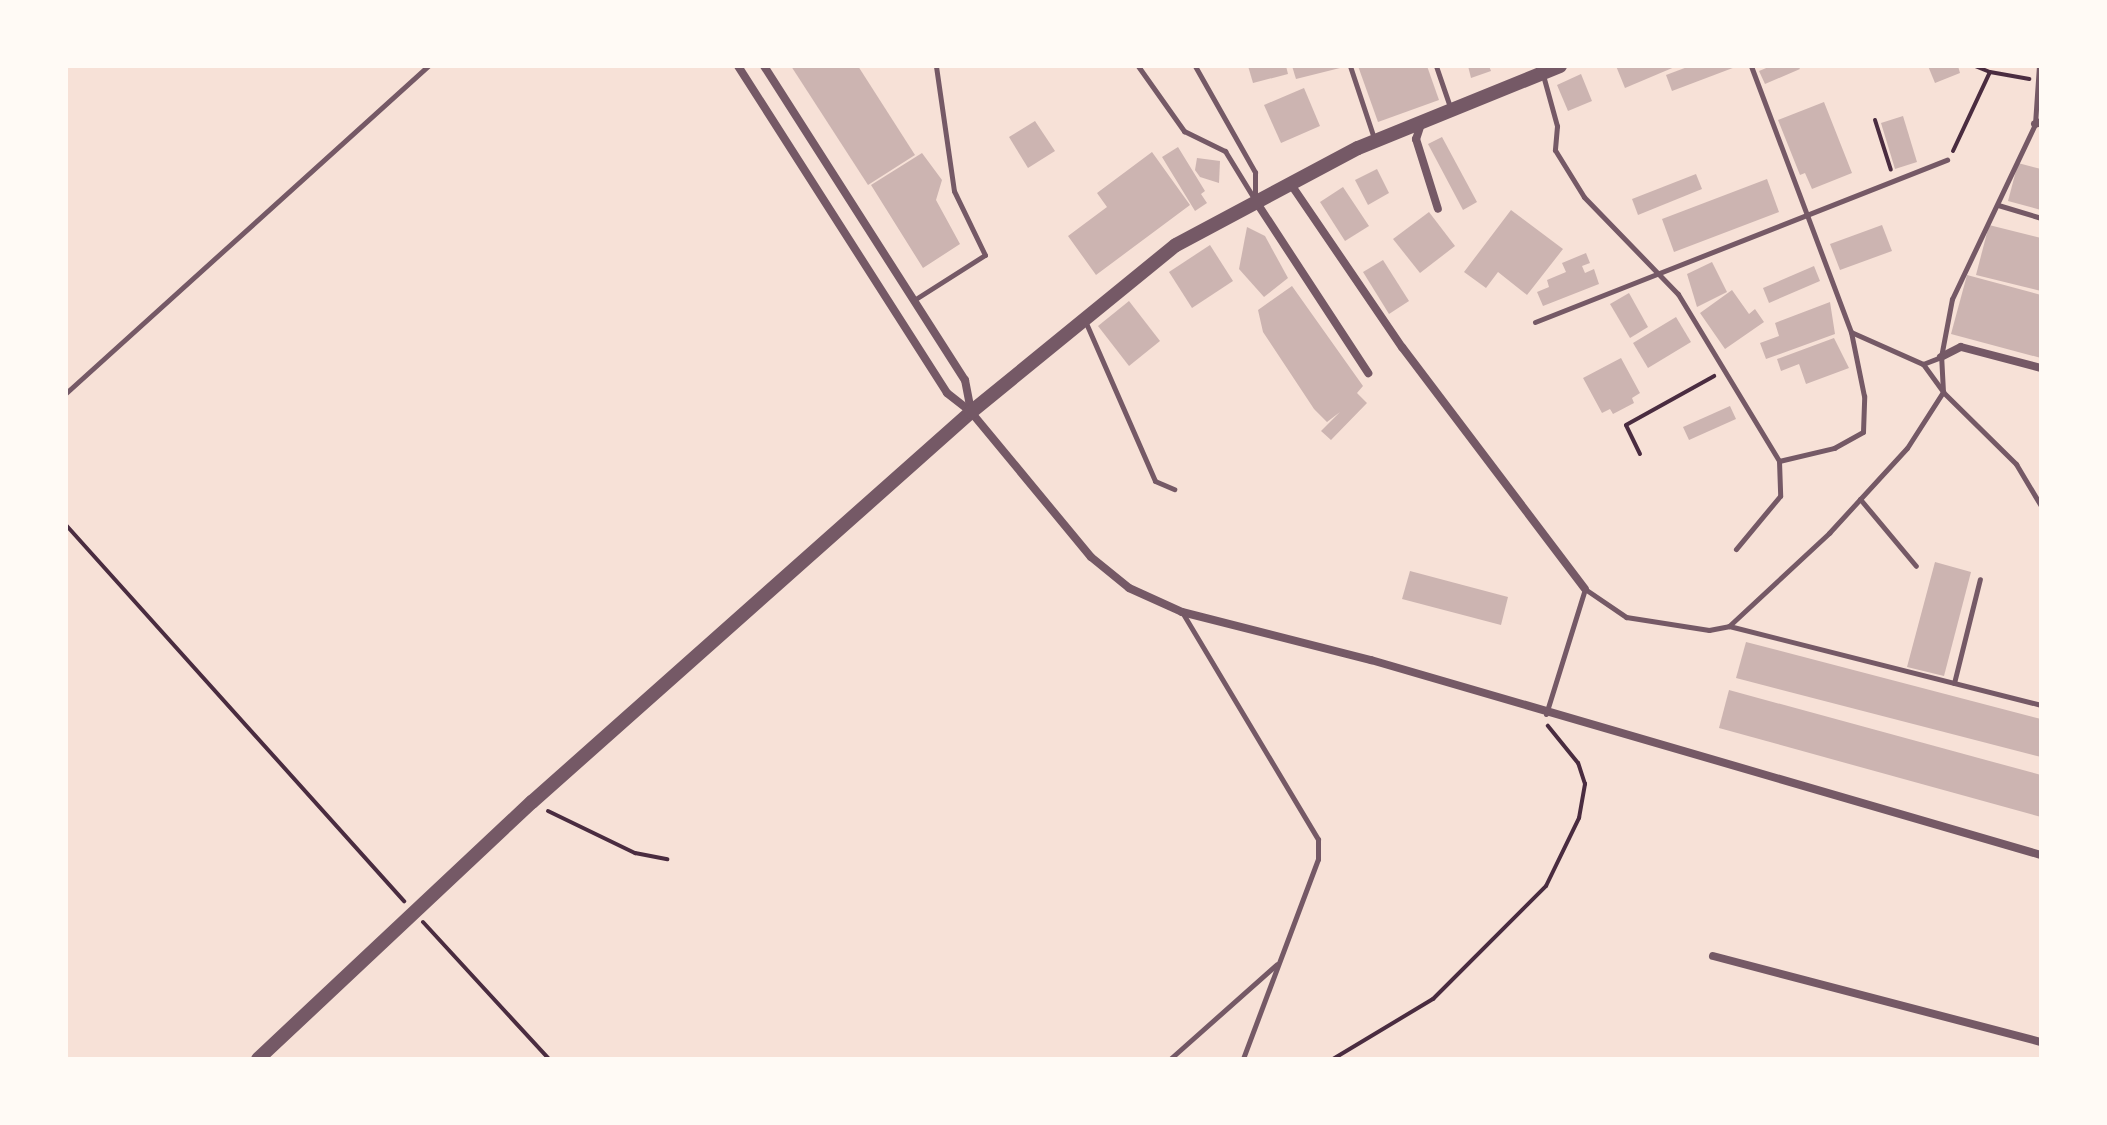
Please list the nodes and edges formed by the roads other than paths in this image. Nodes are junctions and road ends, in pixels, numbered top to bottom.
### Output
1 (428, 66) edge
2 (738, 66) edge
3 (764, 66) edge
4 (936, 66) edge
5 (1138, 66) edge
6 (1195, 66) edge
7 (1350, 66) edge
8 (1436, 66) edge
9 (1560, 66) edge
10 (1751, 66) edge
11 (2039, 66) edge
12 (1542, 74) junction
13 (1451, 110) junction
14 (1421, 123) junction
15 (2038, 123) edge
16 (1375, 142) junction
17 (1947, 160) road end
18 (1290, 183) junction
19 (1255, 200) junction
20 (1998, 205) junction
21 (1438, 209) dead end
22 (1807, 211) junction
23 (2041, 218) edge
24 (1662, 272) junction
25 (913, 301) junction
26 (1084, 318) junction
27 (1535, 322) dead end
28 (1851, 332) junction
29 (1941, 357) junction
30 (1923, 364) junction
31 (2041, 368) edge
32 (1368, 373) dead end
33 (1943, 392) junction
34 (66, 393) edge
35 (971, 412) junction
36 (1779, 461) junction
37 (1174, 489) dead end
38 (1860, 499) junction
39 (2041, 506) edge
40 (1736, 549) dead end
41 (1916, 566) dead end
42 (1980, 579) dead end
43 (1585, 589) junction
44 (1182, 612) junction
45 (1729, 626) junction
46 (1954, 683) junction
47 (2041, 705) edge
48 (1545, 715) junction
49 (2041, 855) edge
50 (1713, 956) dead end
51 (1280, 961) junction
52 (2041, 1042) edge
53 (258, 1059) edge
54 (1170, 1059) edge
55 (1243, 1059) edge

1 - 34 lane
2 - 35 street
3 - 25 street
4 - 25 lane
5 - 19 lane
6 - 19 lane
7 - 16 lane
8 - 13 lane
9 - 12 street
10 - 22 lane
11 - 15 lane
12 - 13 street
12 - 24 lane
13 - 14 street
14 - 16 street
14 - 21 street
15 - 20 lane
16 - 18 street
17 - 22 lane
18 - 19 street
18 - 43 street
19 - 26 street
19 - 32 street
20 - 23 lane
20 - 29 lane
22 - 24 lane
22 - 28 lane
24 - 27 lane
24 - 36 lane
25 - 35 street
26 - 35 street
26 - 37 lane
28 - 30 lane
28 - 36 lane
29 - 30 lane
29 - 31 street
29 - 33 lane
30 - 33 lane
33 - 38 lane
33 - 39 lane
35 - 44 street
35 - 53 street
36 - 40 lane
38 - 41 lane
38 - 45 lane
42 - 46 lane
43 - 45 lane
43 - 48 lane
44 - 48 street
44 - 51 lane
45 - 46 lane
46 - 47 lane
48 - 49 street
50 - 52 street
51 - 54 lane
51 - 55 lane

